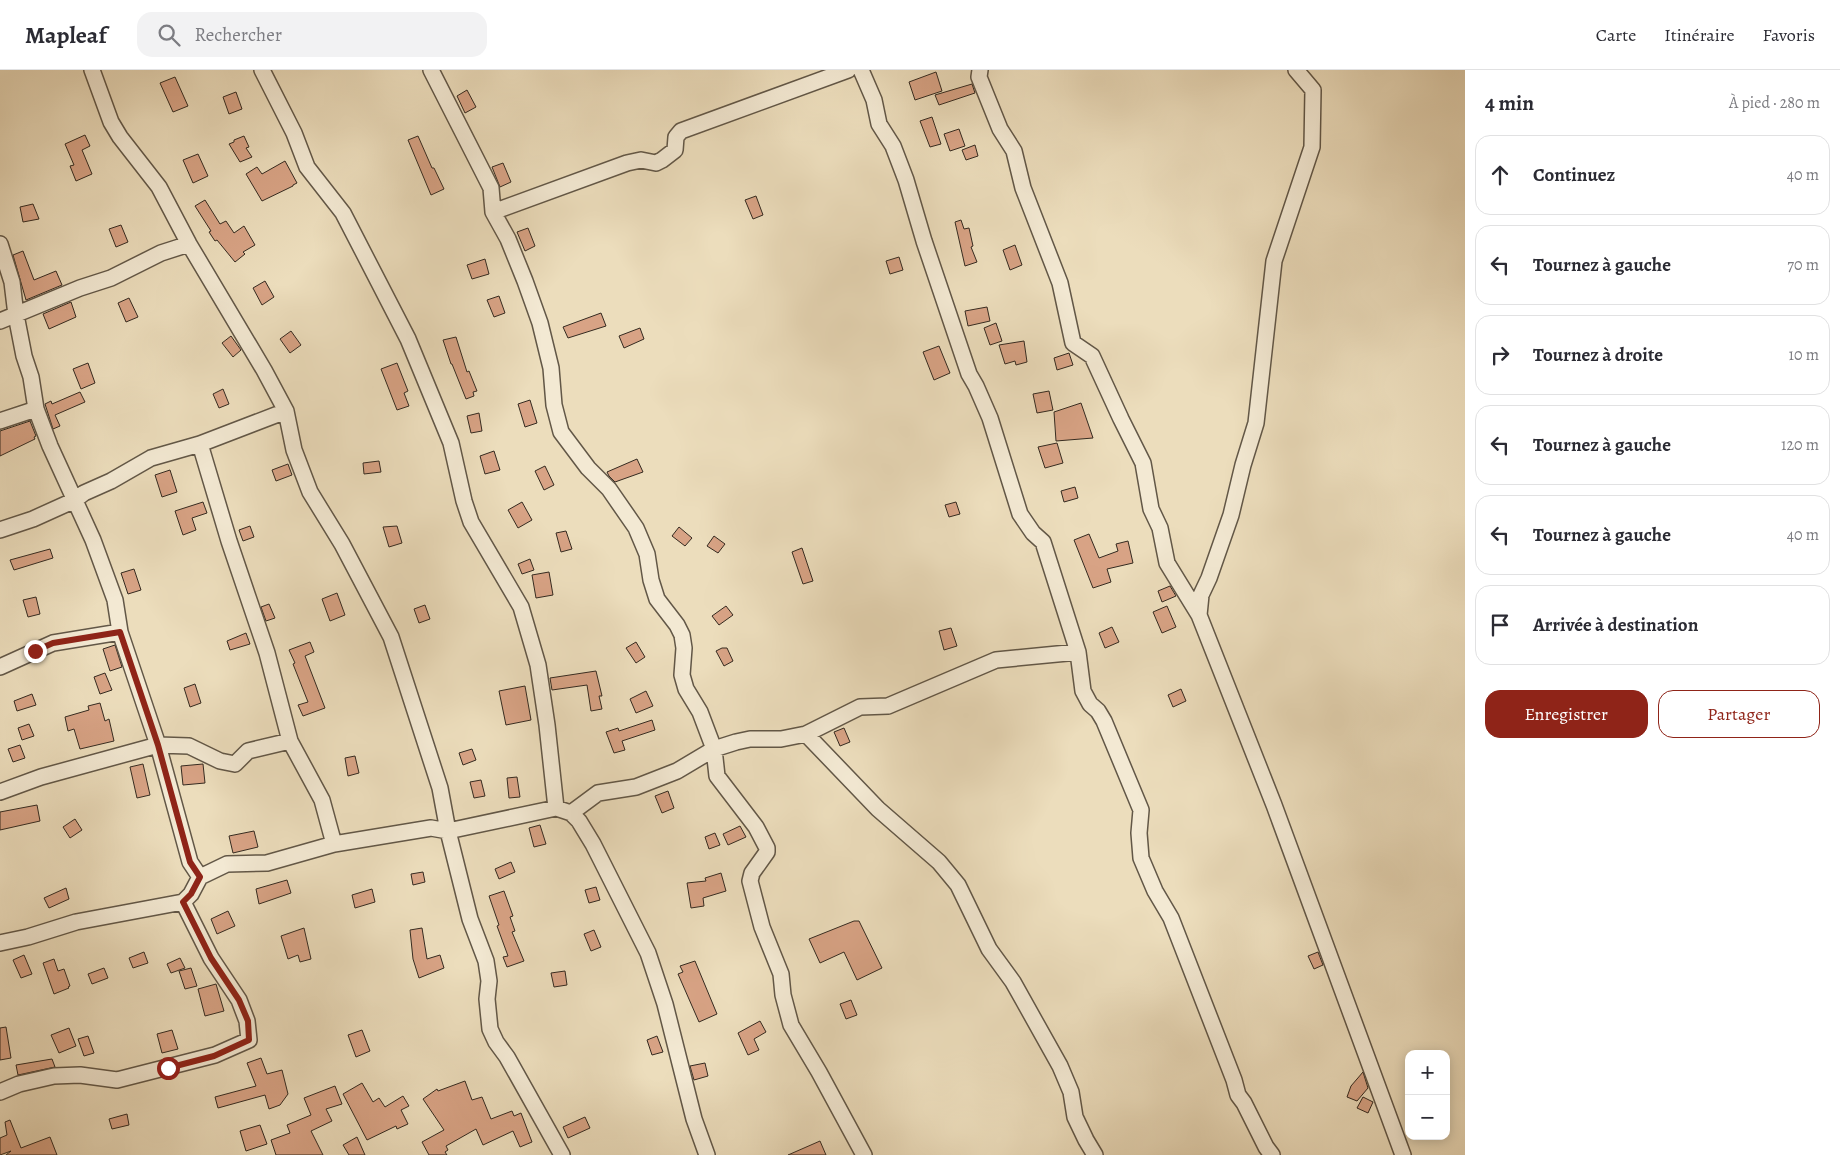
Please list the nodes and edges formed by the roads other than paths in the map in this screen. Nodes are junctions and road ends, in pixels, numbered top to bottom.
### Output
1 (92, 70) edge
2 (262, 70) edge
3 (431, 70) edge
4 (848, 70) edge
5 (861, 70) edge
6 (980, 70) edge
7 (1296, 70) edge
8 (493, 212) junction
9 (0, 244) edge
10 (188, 244) junction
11 (16, 315) junction
12 (0, 321) edge
13 (36, 409) junction
14 (286, 411) junction
15 (0, 421) edge
16 (200, 444) junction
17 (75, 500) junction
18 (0, 530) edge
19 (1199, 615) junction
20 (120, 632) junction
21 (1078, 652) junction
22 (0, 667) edge
23 (806, 734) junction
24 (290, 740) junction
25 (158, 745) junction
26 (714, 749) junction
27 (0, 792) edge
28 (556, 808) junction
29 (572, 813) junction
30 (448, 831) junction
31 (334, 844) junction
32 (200, 877) junction
33 (183, 902) junction
34 (0, 943) edge
35 (0, 1092) edge
36 (562, 1155) edge
37 (708, 1155) edge
38 (864, 1155) edge
39 (1096, 1155) edge
40 (1272, 1155) edge
41 (1403, 1155) edge

1 - 10 street
2 - 28 street
3 - 8 street
4 - 8 street
5 - 21 street
6 - 19 street
7 - 19 street
8 - 26 street
9 - 11 street
10 - 11 street
10 - 14 street
11 - 12 street
11 - 13 street
13 - 15 street
13 - 17 street
14 - 16 street
14 - 30 street
16 - 17 street
16 - 24 street
17 - 18 street
17 - 20 street
19 - 41 street
20 - 22 street
20 - 25 street
21 - 23 street
21 - 40 street
23 - 26 street
23 - 39 street
24 - 25 street
24 - 31 street
25 - 27 street
25 - 32 street
26 - 29 street
26 - 38 street
28 - 29 street
28 - 30 street
29 - 37 street
30 - 31 street
30 - 36 street
31 - 32 street
32 - 33 street
33 - 34 street
33 - 35 street

